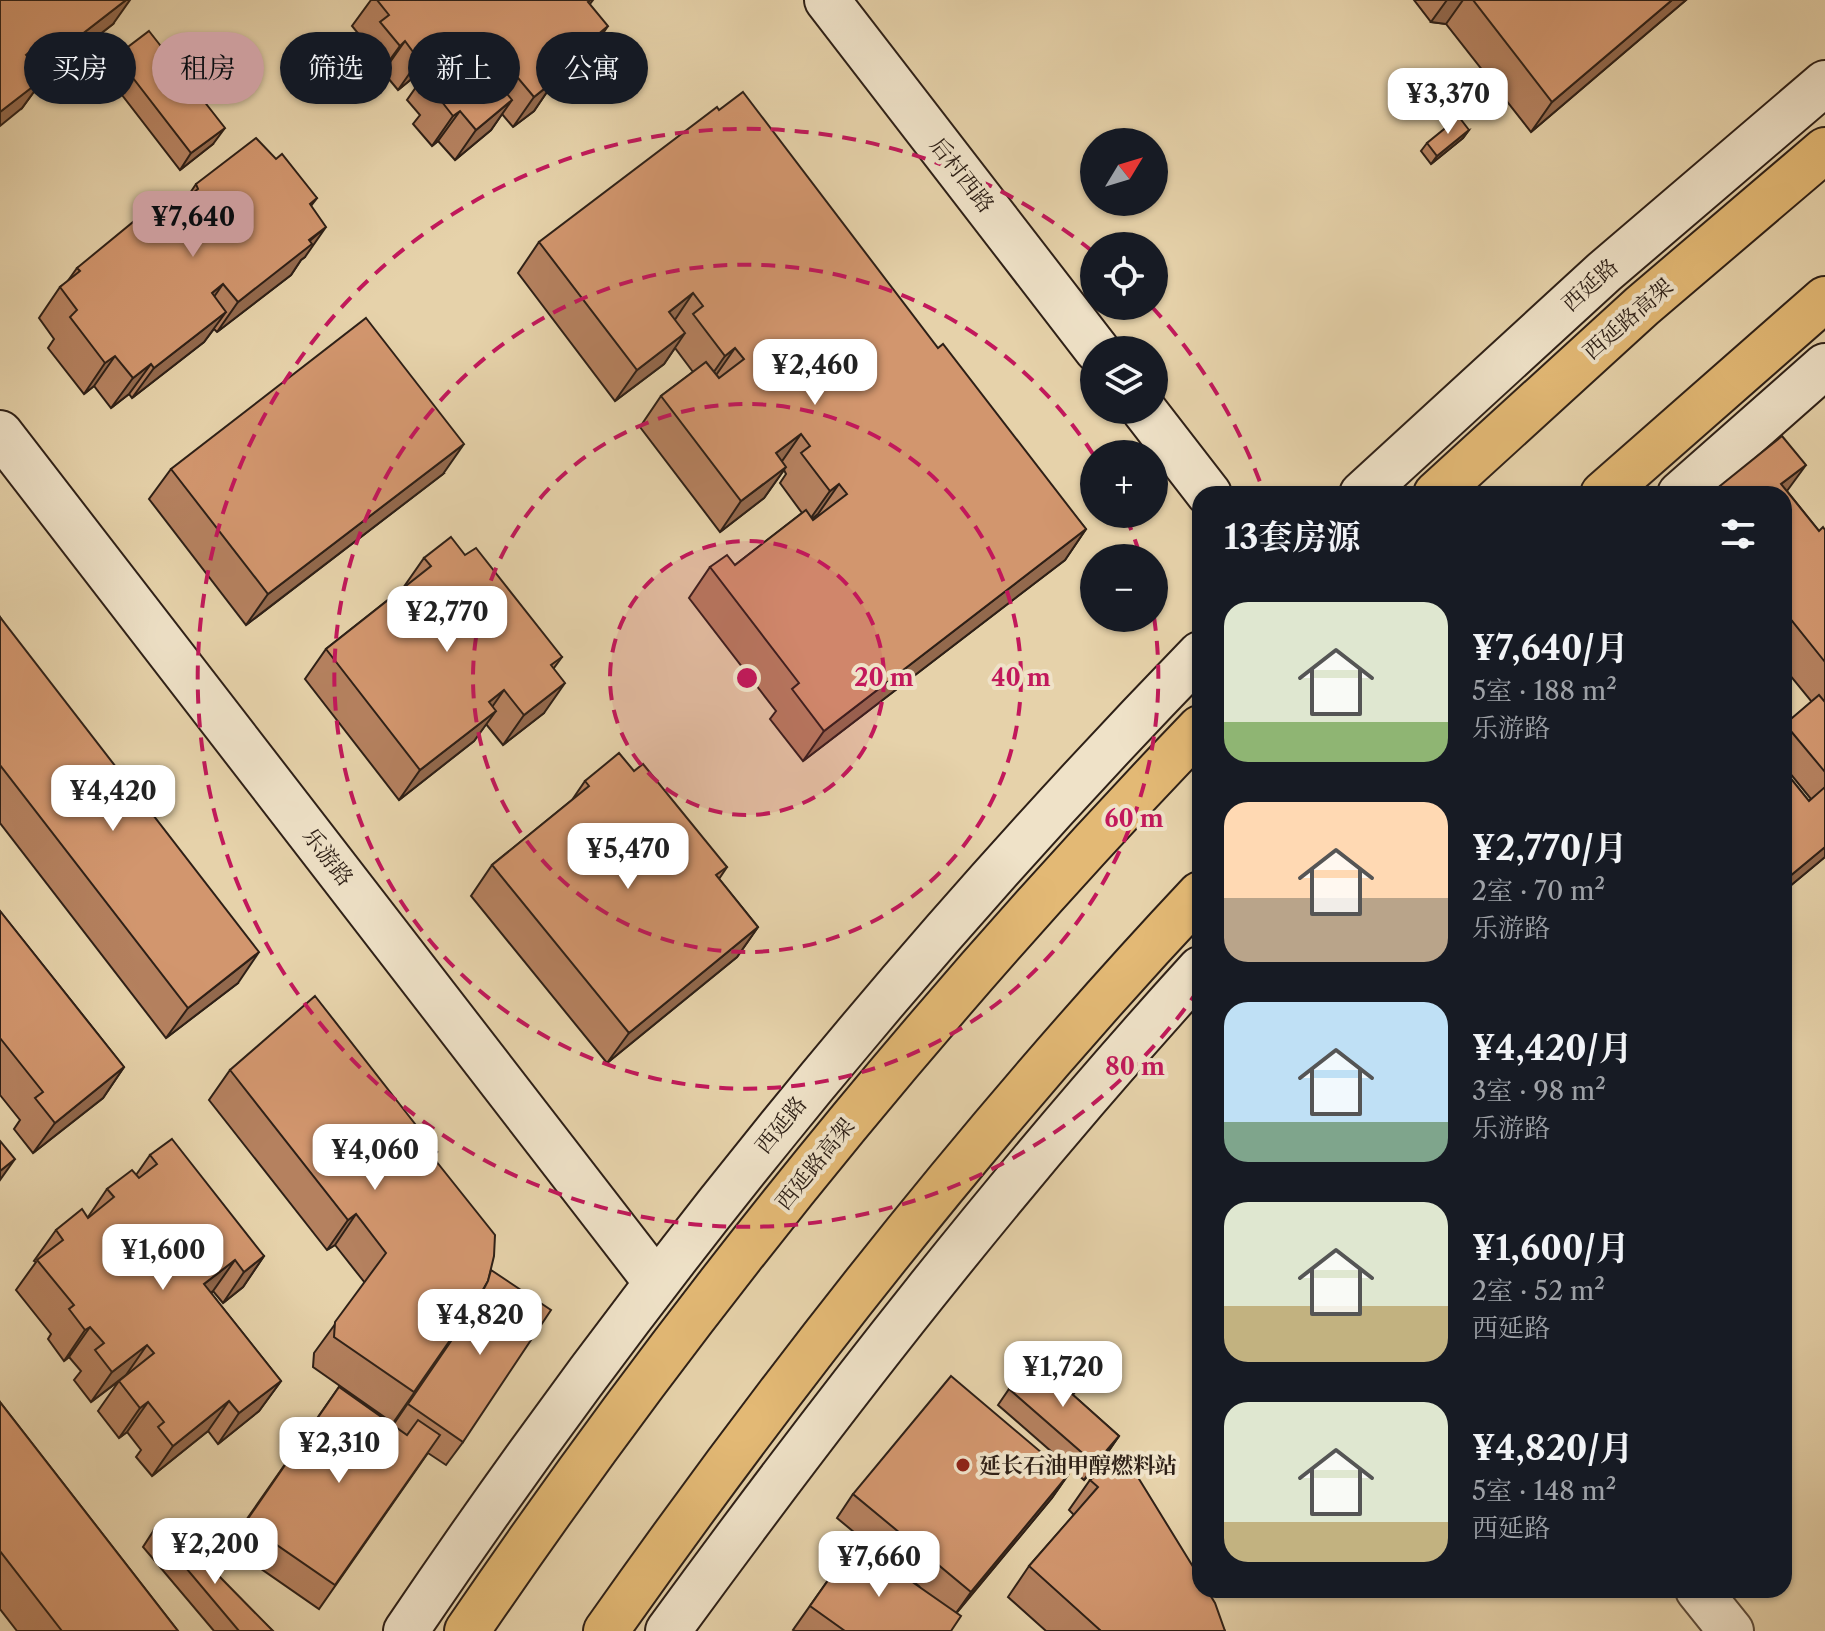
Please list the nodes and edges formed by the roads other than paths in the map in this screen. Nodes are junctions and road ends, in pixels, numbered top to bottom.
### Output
1 (827, 0) edge
2 (1825, 83) edge
3 (1825, 150) edge
4 (1825, 299) edge
5 (1086, 336) edge
6 (1825, 366) edge
7 (1155, 424) edge
8 (0, 433) edge
9 (1203, 486) edge
10 (1371, 486) edge
11 (1445, 486) edge
12 (1612, 486) edge
13 (1689, 486) edge
14 (1192, 662) edge
15 (1192, 737) edge
16 (1192, 903) edge
17 (1192, 978) edge
18 (656, 1282) junction
19 (1704, 1598) edge
20 (406, 1631) edge
21 (467, 1631) edge
22 (606, 1631) edge
23 (668, 1631) edge
24 (1731, 1631) edge

1 - 5 main road, 后村西路
2 - 10 main road, 西延路
3 - 11 highway, 西延路高架
4 - 12 highway
6 - 13 main road
7 - 9 main road
8 - 18 main road, 乐游路
14 - 18 main road, 西延路
15 - 21 highway, 西延路高架
16 - 22 highway
17 - 23 main road
18 - 20 main road, 西延路
19 - 24 main road

